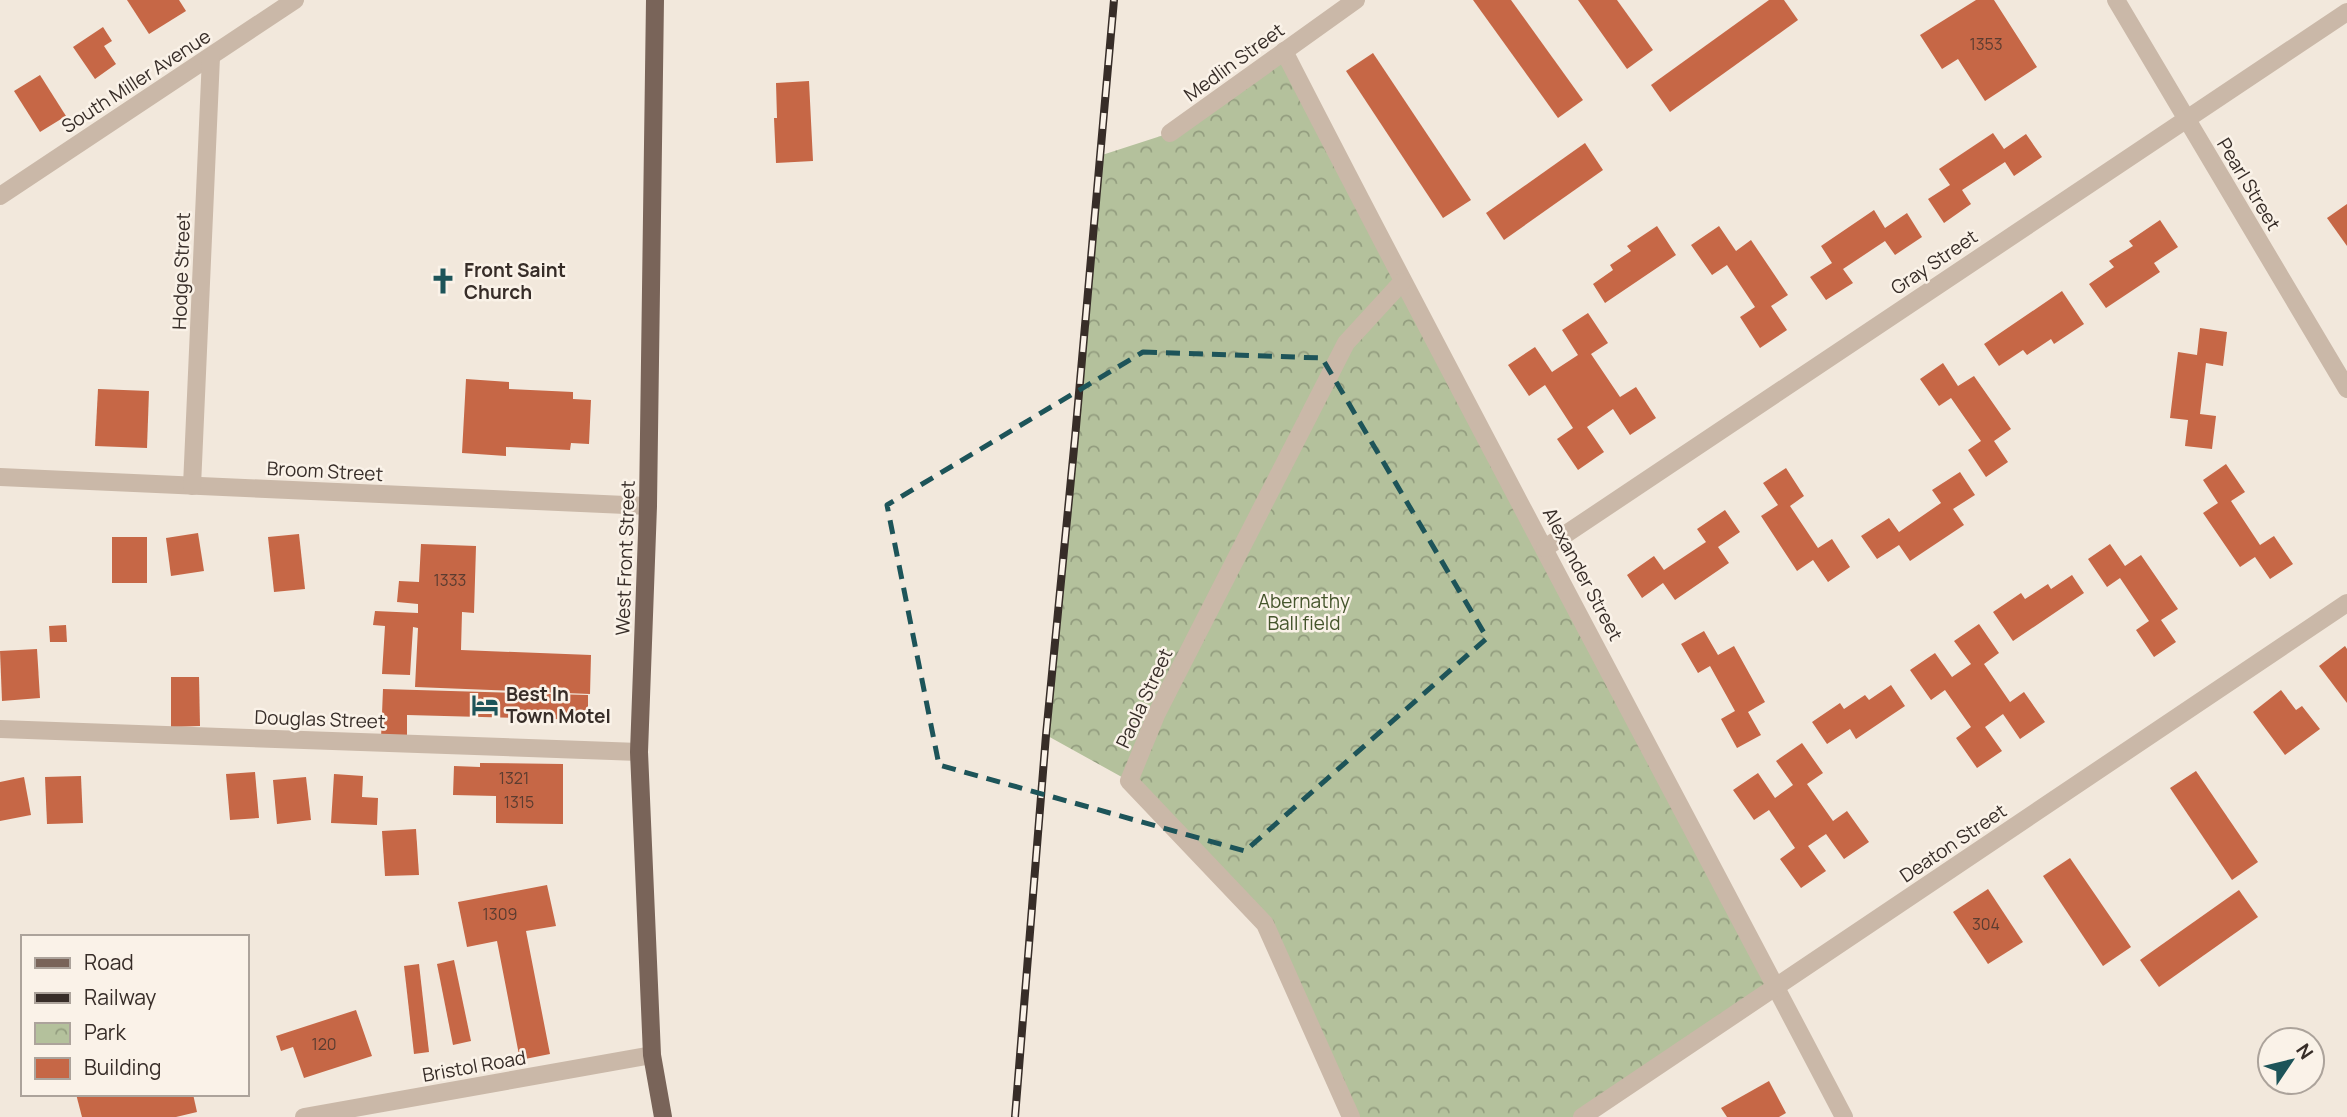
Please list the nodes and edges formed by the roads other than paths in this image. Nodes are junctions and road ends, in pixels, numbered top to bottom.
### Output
1 (295, 0) edge
2 (655, 0) edge
3 (1356, 0) edge
4 (2116, 0) edge
5 (2347, 12) edge
6 (1284, 51) junction
7 (211, 57) junction
8 (2186, 119) junction
9 (1170, 133) dead end
10 (0, 196) edge
11 (1402, 282) junction
12 (2347, 389) edge
13 (0, 477) edge
14 (192, 486) junction
15 (648, 506) junction
16 (1545, 548) junction
17 (2347, 603) edge
18 (0, 729) edge
19 (639, 752) junction
20 (1776, 988) junction
21 (652, 1055) junction
22 (304, 1117) edge
23 (663, 1117) edge
24 (1351, 1117) edge
25 (1582, 1117) edge
26 (1844, 1117) edge

1 - 7 street, South Miller Avenue
2 - 15 main road, West Front Street
3 - 6 street, Medlin Street
4 - 8 street, Pearl Street
5 - 8 street, Gray Street
6 - 9 street, Medlin Street
6 - 11 street, Alexander Street
7 - 10 street, South Miller Avenue
7 - 14 street, Hodge Street
8 - 12 street, Pearl Street
8 - 16 street, Gray Street
11 - 16 street, Alexander Street
11 - 24 street, Paola Street
13 - 14 street, Broom Street
14 - 15 street, Broom Street
15 - 19 main road, West Front Street
16 - 20 street, Alexander Street
17 - 20 street, Deaton Street
18 - 19 street, Douglas Street
19 - 21 main road, West Front Street
20 - 25 street, Deaton Street
20 - 26 street, Alexander Street
21 - 22 street, Bristol Road
21 - 23 main road, West Front Street

